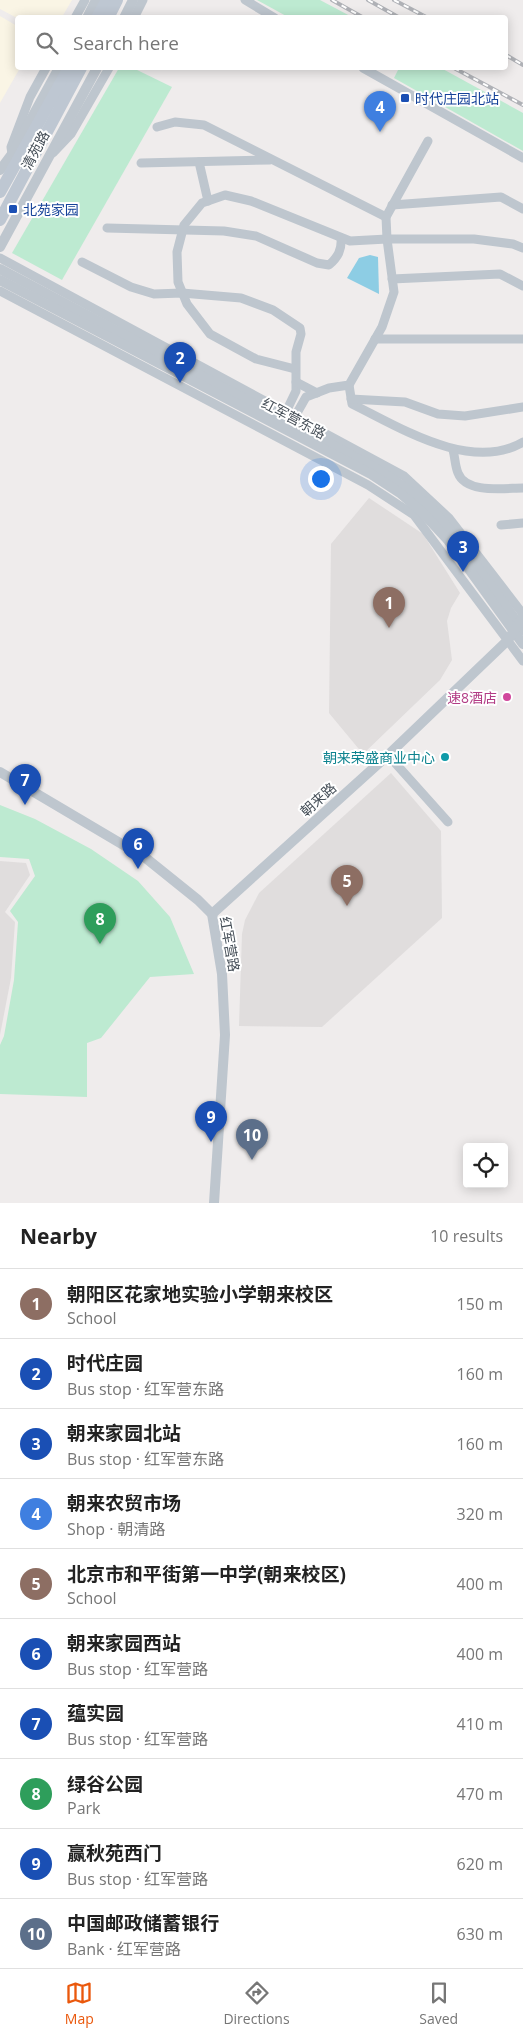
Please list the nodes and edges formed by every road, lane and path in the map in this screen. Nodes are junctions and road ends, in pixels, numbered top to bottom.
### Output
1 (85, 0) edge
2 (96, 0) edge
3 (107, 0) edge
4 (117, 0) edge
5 (133, 0) edge
6 (143, 0) edge
7 (244, 0) edge
8 (77, 15) edge
9 (88, 15) edge
10 (99, 15) edge
11 (110, 15) edge
12 (126, 15) edge
13 (136, 15) edge
14 (270, 15) edge
15 (45, 70) edge
16 (58, 70) edge
17 (68, 70) edge
18 (80, 70) edge
19 (96, 70) edge
20 (108, 70) edge
21 (367, 70) edge
22 (157, 127) dead end
23 (428, 141) dead end
24 (12, 154) junction
25 (523, 158) edge
26 (46, 160) junction
27 (274, 160) junction
28 (198, 162) junction
29 (141, 163) dead end
30 (4, 174) edge
31 (0, 192) edge
32 (14, 193) junction
33 (208, 200) junction
34 (392, 205) junction
35 (523, 209) edge
36 (386, 217) junction
37 (0, 220) edge
38 (107, 228) dead end
39 (182, 231) junction
40 (341, 238) junction
41 (386, 239) junction
42 (0, 247) edge
43 (523, 248) edge
44 (0, 258) edge
45 (82, 262) dead end
46 (0, 269) edge
47 (392, 279) junction
48 (0, 280) edge
49 (523, 286) edge
50 (0, 291) edge
51 (182, 293) junction
52 (375, 339) junction
53 (523, 339) edge
54 (295, 369) junction
55 (296, 382) junction
56 (349, 385) junction
57 (317, 393) junction
58 (351, 399) junction
59 (523, 406) edge
60 (287, 421) junction
61 (280, 438) junction
62 (523, 442) edge
63 (453, 450) junction
64 (523, 488) edge
65 (523, 523) edge
66 (501, 525) dead end
67 (518, 626) edge
68 (523, 644) edge
69 (523, 661) edge
70 (388, 754) junction
71 (0, 772) edge
72 (448, 822) dead end
73 (212, 914) junction
74 (214, 1203) edge

1 - 8 street
2 - 9 street
3 - 10 main road
4 - 11 main road
5 - 12 street
6 - 13 street
7 - 14 street
15 - 24 street
16 - 24 street, 清苑路
17 - 30 main road, 清苑路
18 - 32 main road, 清苑路
19 - 26 street, 清苑路
20 - 26 street
21 - 25 street
22 - 27 street
23 - 34 street
24 - 30 street, 清苑路
26 - 32 street
26 - 42 street, 清苑路
27 - 28 street
27 - 36 street
28 - 29 street
28 - 33 street
30 - 31 main road, 清苑路
32 - 37 main road, 清苑路
33 - 39 street
33 - 40 street
34 - 35 street
34 - 36 street
36 - 41 street
38 - 39 street
39 - 40 street
39 - 51 street
40 - 41 street
41 - 43 street
41 - 47 street
44 - 60 street
45 - 51 street
46 - 60 street, 红军营东路
47 - 49 street
47 - 52 street
48 - 60 street, 红军营东路
50 - 61 street
51 - 54 street
51 - 54 street
52 - 53 street
52 - 56 street
54 - 55 street
55 - 57 street
55 - 60 street
56 - 57 street
56 - 58 street
57 - 60 street
58 - 59 street
58 - 63 street
60 - 61 street
60 - 67 street, 红军营东路
61 - 67 street
62 - 63 street
63 - 64 street
65 - 66 street
67 - 68 street, 红军营东路
67 - 69 street
67 - 70 street, 朝来路
70 - 72 street
70 - 73 street, 朝来路
71 - 73 street, 红军营路
73 - 74 street, 红军营路

